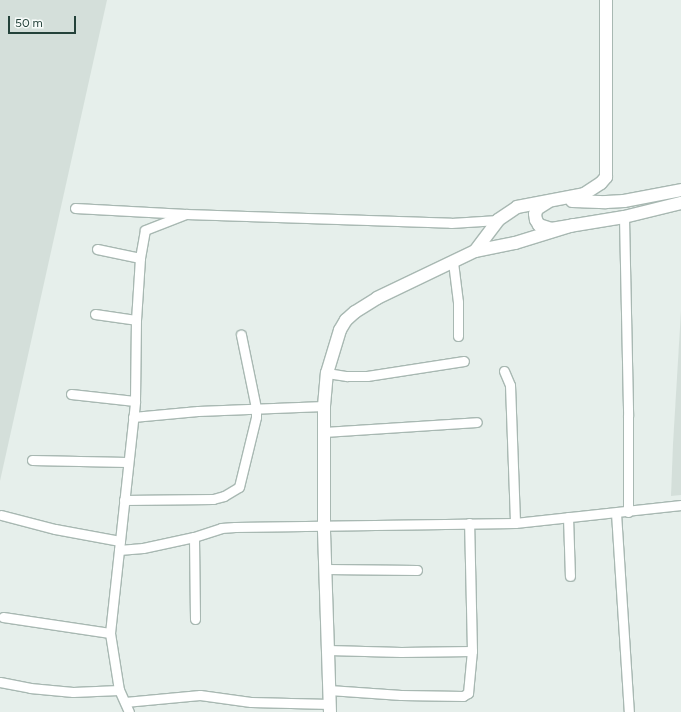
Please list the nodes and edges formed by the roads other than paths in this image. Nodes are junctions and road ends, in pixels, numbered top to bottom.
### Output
1 (606, 0) edge
2 (681, 190) edge
3 (553, 199) junction
4 (681, 203) edge
5 (75, 208) dead end
6 (186, 214) junction
7 (624, 217) junction
8 (498, 220) junction
9 (573, 225) junction
10 (97, 249) dead end
11 (475, 251) junction
12 (140, 258) junction
13 (453, 262) junction
14 (94, 314) dead end
15 (136, 320) junction
16 (241, 335) dead end
17 (458, 336) dead end
18 (464, 361) dead end
19 (504, 371) dead end
20 (327, 373) junction
21 (72, 394) dead end
22 (135, 401) junction
23 (324, 406) junction
24 (256, 408) junction
25 (133, 416) junction
26 (477, 422) dead end
27 (324, 432) junction
28 (32, 460) dead end
29 (127, 462) junction
30 (124, 500) junction
31 (681, 505) edge
32 (628, 512) junction
33 (616, 513) junction
34 (1, 515) dead end
35 (568, 517) junction
36 (468, 523) junction
37 (515, 523) junction
38 (324, 527) junction
39 (194, 537) junction
40 (120, 546) junction
41 (326, 569) junction
42 (417, 570) dead end
43 (570, 576) dead end
44 (3, 617) dead end
45 (195, 619) dead end
46 (110, 633) junction
47 (328, 650) junction
48 (472, 652) junction
49 (0, 682) edge
50 (120, 690) junction
51 (329, 690) junction
52 (124, 702) junction
53 (330, 708) edge
54 (129, 712) edge
55 (628, 712) edge

1 - 3 street
2 - 3 street
3 - 8 street
3 - 9 street
4 - 7 street
5 - 6 street
6 - 8 street
6 - 12 street
7 - 9 street
7 - 32 street
8 - 11 street
9 - 11 street
10 - 12 street
11 - 13 street
12 - 15 street
13 - 17 street
13 - 20 street
14 - 15 street
15 - 22 street
16 - 24 street
18 - 20 street
19 - 37 street
20 - 23 street
21 - 22 street
22 - 25 street
23 - 24 street
23 - 27 street
24 - 25 street
24 - 30 street
25 - 29 street
26 - 27 street
27 - 38 street
28 - 29 street
29 - 30 street
30 - 40 street
31 - 32 street
32 - 33 street
33 - 35 street
33 - 55 street
34 - 40 street
35 - 37 street
35 - 43 street
36 - 37 street
36 - 38 street
36 - 48 street
38 - 39 street
38 - 41 street
39 - 40 street
39 - 45 street
40 - 46 street
41 - 42 street
41 - 47 street
44 - 46 street
46 - 50 street
47 - 48 street
47 - 51 street
48 - 51 street
49 - 50 street
50 - 52 street
51 - 53 street
52 - 53 street
52 - 54 street

